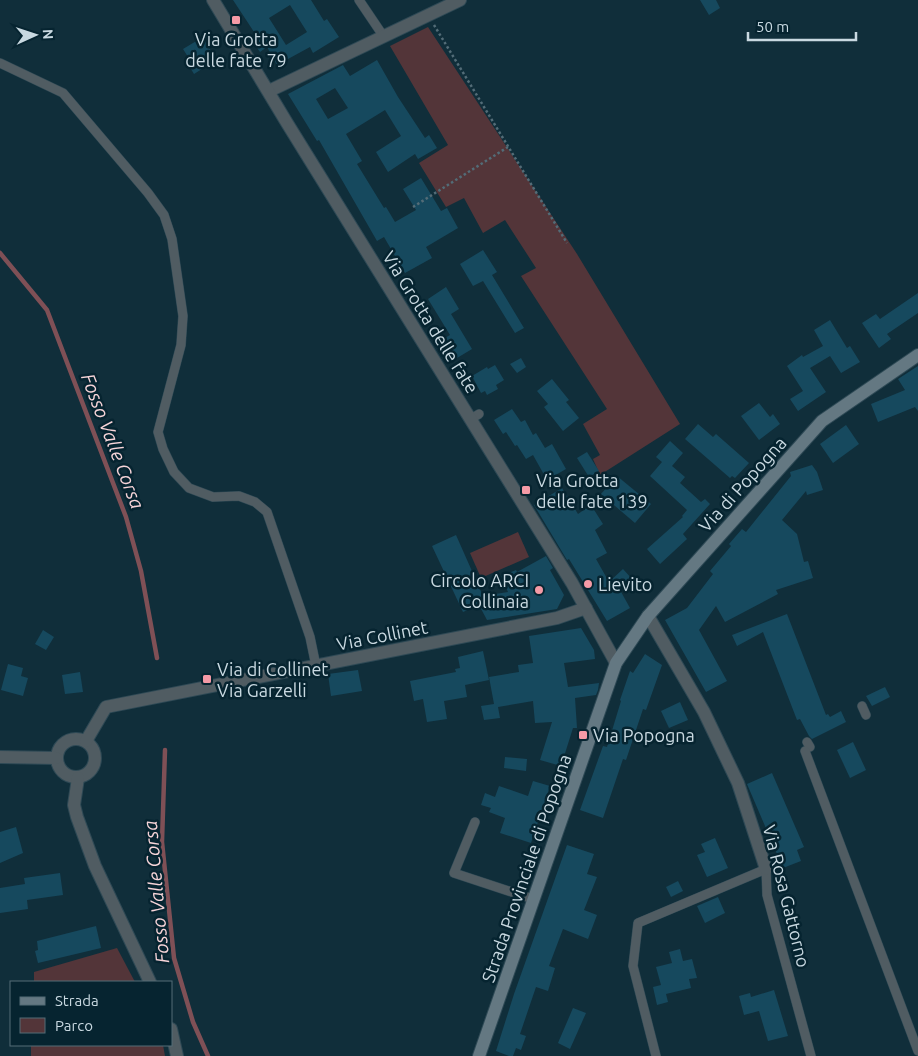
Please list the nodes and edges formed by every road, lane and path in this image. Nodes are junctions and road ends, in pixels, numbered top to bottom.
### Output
1 (213, 0) edge
2 (359, 0) edge
3 (460, 0) edge
4 (428, 16) junction
5 (384, 37) junction
6 (0, 63) edge
7 (269, 91) junction
8 (508, 147) junction
9 (413, 207) dead end
10 (567, 243) dead end
11 (918, 355) edge
12 (586, 608) junction
13 (648, 616) junction
14 (616, 663) junction
15 (316, 666) junction
16 (862, 706) dead end
17 (866, 715) dead end
18 (86, 742) junction
19 (808, 746) dead end
20 (0, 756) edge
21 (56, 758) junction
22 (78, 778) junction
23 (475, 822) dead end
24 (766, 869) junction
25 (533, 899) junction
26 (150, 981) edge
27 (172, 1034) edge
28 (918, 1052) edge
29 (177, 1056) edge
30 (478, 1056) edge
31 (656, 1056) edge
32 (811, 1056) edge

1 - 7 street, Via Grotta delle fate
2 - 5 lane
3 - 4 street
4 - 5 street
4 - 8 path
5 - 7 street
6 - 15 lane
7 - 12 street, Via Grotta delle fate
8 - 9 path
8 - 10 path
11 - 13 main road, Via di Popogna
12 - 14 street, Via Grotta delle fate
12 - 15 street, Via Collinet
13 - 14 main road, Via di Popogna
13 - 24 street, Via Rosa Gattorno
14 - 25 main road, Strada Provinciale di Popogna
15 - 18 street, Via Collinet
16 - 17 lane
18 - 21 street
18 - 22 street
19 - 28 lane
20 - 21 street
21 - 22 street
22 - 26 street
23 - 25 lane
24 - 31 lane
24 - 32 lane, Via Rosa Gattorno
25 - 30 main road, Strada Provinciale di Popogna
27 - 29 street

